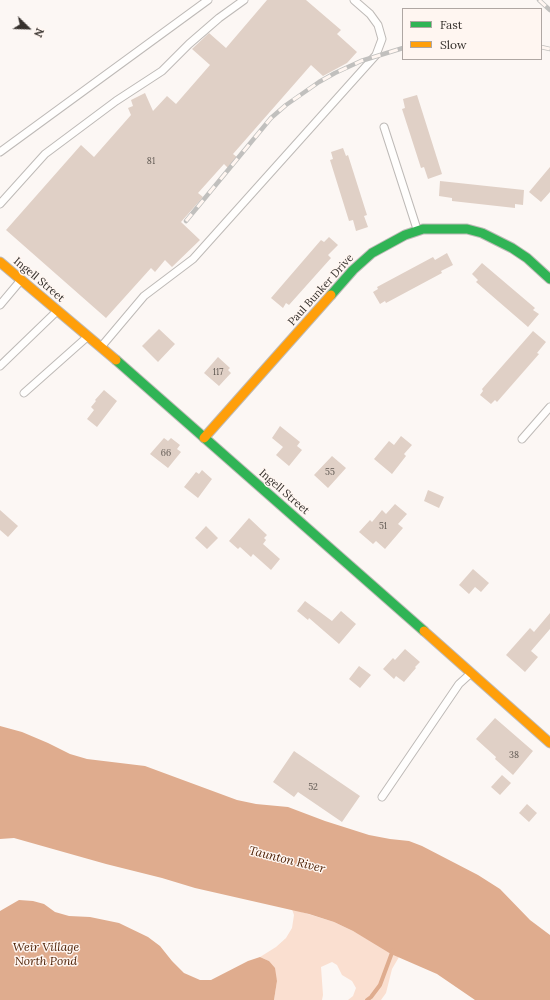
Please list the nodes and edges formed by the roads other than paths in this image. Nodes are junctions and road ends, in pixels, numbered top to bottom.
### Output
1 (208, 0) edge
2 (244, 0) edge
3 (354, 0) edge
4 (384, 127) dead end
5 (0, 152) edge
6 (0, 204) edge
7 (418, 231) junction
8 (0, 262) edge
9 (550, 279) edge
10 (21, 280) junction
11 (0, 305) edge
12 (58, 311) junction
13 (88, 336) junction
14 (101, 347) junction
15 (0, 366) edge
16 (24, 393) dead end
17 (550, 407) edge
18 (204, 438) junction
19 (522, 438) dead end
20 (471, 672) junction
21 (550, 743) edge
22 (382, 797) dead end

1 - 5 lane
2 - 6 lane
3 - 14 lane
4 - 7 lane
7 - 9 street, Paul Bunker Drive
7 - 18 street, Paul Bunker Drive
8 - 10 street, Ingell Street
10 - 11 lane
10 - 12 street, Ingell Street
12 - 13 street, Ingell Street
12 - 15 lane
13 - 14 street, Ingell Street
13 - 16 lane
14 - 18 street, Ingell Street
17 - 19 lane
18 - 20 street, Ingell Street
20 - 21 street, Ingell Street
20 - 22 lane

